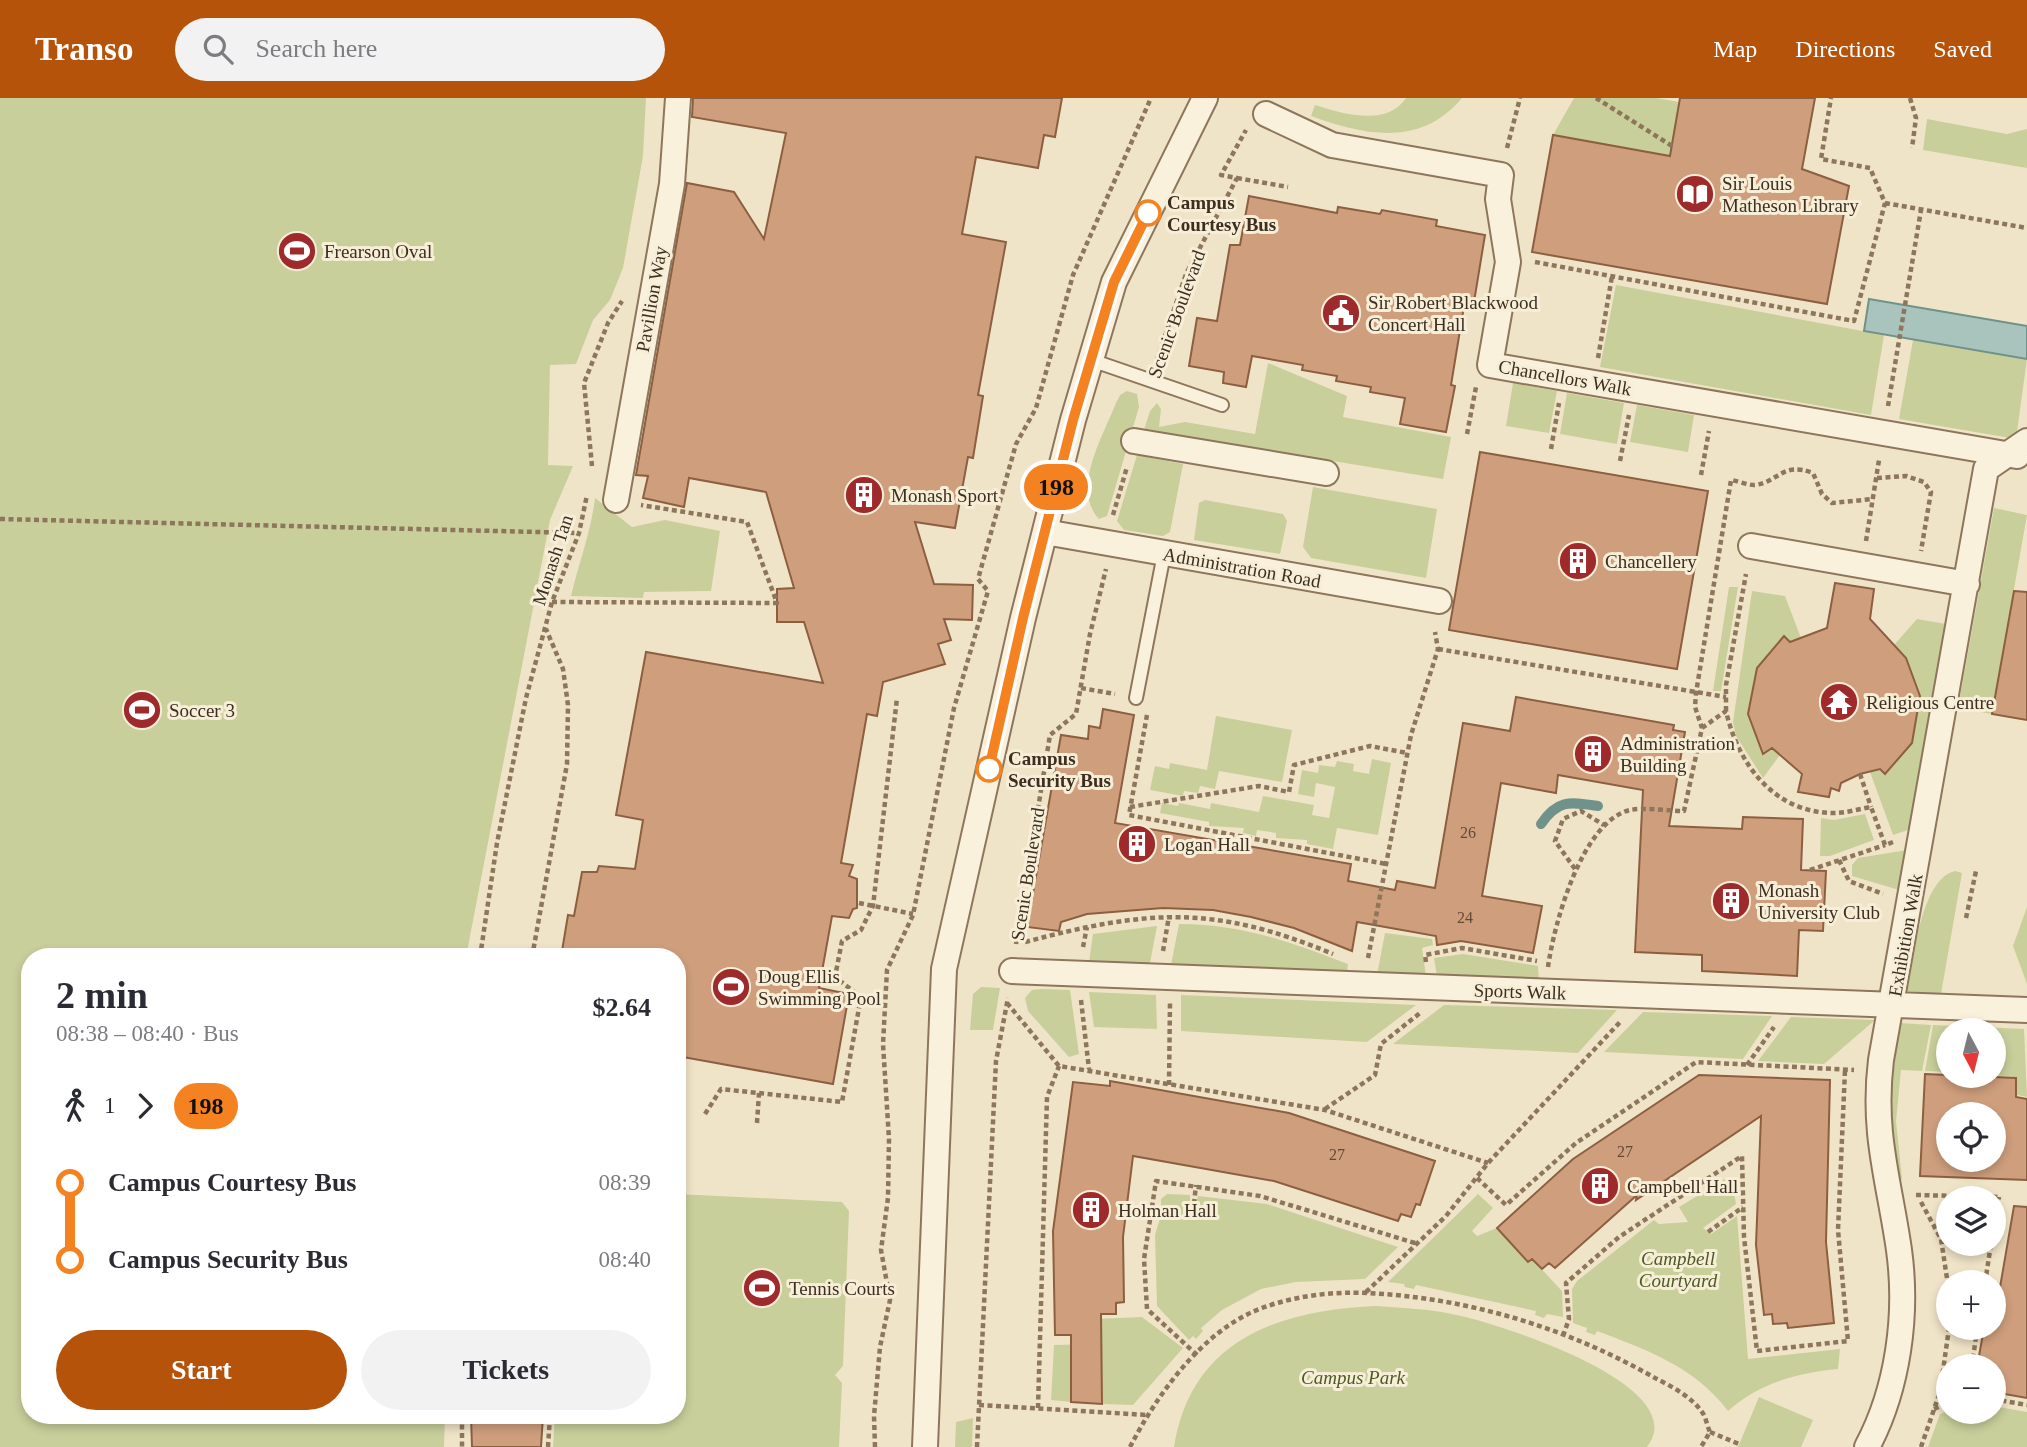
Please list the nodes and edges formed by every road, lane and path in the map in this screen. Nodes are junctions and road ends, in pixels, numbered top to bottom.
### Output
1 (678, 98) edge
2 (1205, 98) edge
3 (1520, 98) edge
4 (1596, 98) edge
5 (1831, 98) edge
6 (1910, 98) edge
7 (1259, 118) joint
8 (1671, 146) dead end
9 (1912, 148) dead end
10 (1501, 175) junction
11 (1237, 178) junction
12 (1288, 187) dead end
13 (1885, 203) junction
14 (1921, 210) junction
15 (2027, 228) edge
16 (1506, 256) junction
17 (1612, 276) junction
18 (626, 294) dead end
19 (1091, 360) junction
20 (1490, 365) junction
21 (1563, 378) junction
22 (1151, 380) junction
23 (1594, 383) junction
24 (1633, 390) junction
25 (1713, 404) junction
26 (1222, 405) dead end
27 (1884, 426) junction
28 (1467, 434) dead end
29 (1134, 441) joint
30 (1551, 449) dead end
31 (2023, 449) edge
32 (1620, 461) dead end
33 (1326, 473) dead end
34 (1701, 475) dead end
35 (590, 478) dead end
36 (1877, 478) junction
37 (587, 492) dead end
38 (1873, 499) junction
39 (622, 501) joint
40 (0, 519) edge
41 (1045, 532) junction
42 (579, 533) junction
43 (1109, 544) junction
44 (1751, 546) joint
45 (1164, 554) junction
46 (1862, 566) junction
47 (1916, 576) junction
48 (1967, 584) junction
49 (552, 601) junction
50 (1439, 601) dead end
51 (545, 628) junction
52 (1435, 632) dead end
53 (1438, 649) junction
54 (1081, 688) junction
55 (1696, 693) junction
56 (1726, 697) junction
57 (897, 698) dead end
58 (1136, 698) junction
59 (1726, 711) junction
60 (1702, 728) junction
61 (1407, 753) junction
62 (1860, 774) dead end
63 (1130, 807) junction
64 (1871, 807) junction
65 (1604, 825) junction
66 (1923, 833) junction
67 (1885, 845) junction
68 (1839, 860) junction
69 (1386, 864) junction
70 (1575, 869) junction
71 (1810, 870) dead end
72 (1976, 871) dead end
73 (859, 902) dead end
74 (1910, 904) junction
75 (873, 906) junction
76 (913, 915) dead end
77 (1169, 916) junction
78 (1966, 918) dead end
79 (1016, 945) junction
80 (481, 948) edge
81 (534, 948) edge
82 (1425, 955) dead end
83 (1341, 957) dead end
84 (1548, 963) junction
85 (1012, 971) junction
86 (1078, 974) junction
87 (1165, 976) junction
88 (1363, 986) junction
89 (1451, 989) junction
90 (1546, 992) junction
91 (1646, 996) junction
92 (1792, 1000) junction
93 (1007, 1003) junction
94 (1892, 1005) junction
95 (2027, 1010) edge
96 (1747, 1065) junction
97 (1059, 1066) junction
98 (1088, 1069) junction
99 (1845, 1070) junction
100 (1879, 1072) junction
101 (1169, 1085) junction
102 (759, 1093) junction
103 (1325, 1110) junction
104 (705, 1114) dead end
105 (757, 1123) dead end
106 (1488, 1163) junction
107 (1477, 1178) junction
108 (1196, 1185) junction
109 (1888, 1195) junction
110 (1917, 1195) junction
111 (1936, 1195) edge
112 (1194, 1204) dead end
113 (1744, 1207) junction
114 (1936, 1230) edge
115 (1708, 1231) dead end
116 (1415, 1243) junction
117 (1365, 1293) junction
118 (1563, 1336) junction
119 (1948, 1340) edge
120 (1197, 1355) junction
121 (2006, 1401) edge
122 (979, 1405) junction
123 (2027, 1405) edge
124 (1038, 1408) junction
125 (1934, 1409) joint
126 (1147, 1415) junction
127 (462, 1424) edge
128 (549, 1424) edge
129 (1710, 1432) junction
130 (1739, 1444) dead end
131 (462, 1447) edge
132 (548, 1447) edge
133 (925, 1447) edge
134 (977, 1447) edge
135 (1130, 1447) edge
136 (1701, 1447) edge
137 (1867, 1447) edge
138 (1921, 1447) edge

1 - 39 street, Pavillion Way
2 - 19 street
3 - 10 path
4 - 8 path
5 - 13 path
6 - 9 path
7 - 10 street
7 - 11 path
10 - 16 street, Chancellors Walk
11 - 12 path
11 - 22 path, Scenic Boulevard
13 - 14 path
13 - 17 path
14 - 15 path
14 - 27 path
16 - 17 path
16 - 20 street, Chancellors Walk
17 - 23 path
18 - 35 path
19 - 22 lane
19 - 41 street
20 - 21 street, Chancellors Walk
20 - 28 path
21 - 23 street, Chancellors Walk
21 - 30 path
22 - 26 lane
23 - 24 street, Chancellors Walk
24 - 25 street, Chancellors Walk
24 - 32 path
25 - 27 street, Chancellors Walk
25 - 34 path
27 - 31 street, Chancellors Walk
27 - 36 path
29 - 33 street
29 - 43 path, Scenic Boulevard
31 - 48 street, Exhibition Walk
36 - 38 path
36 - 47 path
37 - 42 path, Monash Tan
38 - 46 path
38 - 55 path
39 - 49 path
40 - 42 path
41 - 43 street, Administration Road
41 - 133 street
42 - 49 path, Monash Tan
43 - 45 street, Administration Road
43 - 54 path, Scenic Boulevard
44 - 46 street
44 - 56 path
45 - 50 street, Administration Road
45 - 58 lane
46 - 47 street
47 - 48 street
48 - 66 street, Exhibition Walk
49 - 51 path, Monash Tan
51 - 80 path, Monash Tan
51 - 81 path
52 - 53 path
53 - 55 path
53 - 61 path
54 - 58 path
54 - 79 path, Scenic Boulevard
55 - 56 path
55 - 60 path
56 - 59 path
57 - 75 path
58 - 63 path
59 - 60 path
59 - 64 path
60 - 65 path
61 - 63 path
61 - 69 path
62 - 64 path
63 - 69 path
64 - 67 path
65 - 70 path
65 - 70 path
66 - 67 path
66 - 74 street, Exhibition Walk
67 - 68 path
68 - 71 path
68 - 74 path
69 - 88 path
70 - 84 path
72 - 78 path
73 - 75 path
74 - 94 street, Exhibition Walk
75 - 76 path
75 - 102 path
77 - 79 path
77 - 83 path
77 - 87 path
79 - 85 path, Scenic Boulevard
82 - 84 path
84 - 90 path
85 - 86 street, Sports Walk
85 - 93 path, Scenic Boulevard
86 - 87 street, Sports Walk
86 - 98 path
87 - 88 street, Sports Walk
87 - 101 path
88 - 89 street, Sports Walk
89 - 90 street, Sports Walk
89 - 103 path
90 - 91 street, Sports Walk
91 - 92 street, Sports Walk
91 - 106 path
92 - 94 street, Sports Walk
92 - 96 path
93 - 97 path
93 - 122 path, Scenic Boulevard
94 - 95 street, Sports Walk
94 - 100 street, Exhibition Walk
96 - 99 path
96 - 107 path
97 - 98 path
97 - 124 path
98 - 101 path
99 - 100 path
99 - 113 path
100 - 109 street, Exhibition Walk
101 - 103 path
102 - 104 path
102 - 105 path
103 - 106 path
106 - 107 path
107 - 116 path
108 - 112 path
108 - 116 path
108 - 120 path
109 - 110 path
109 - 137 street, Exhibition Walk
110 - 111 path
110 - 114 path
113 - 115 path
113 - 118 path
116 - 117 path
117 - 118 path
117 - 120 path
118 - 129 path
119 - 125 path
120 - 126 path
121 - 123 path
122 - 124 path
122 - 134 path, Scenic Boulevard
124 - 126 path
125 - 138 path
126 - 135 path
127 - 131 path
128 - 132 path
129 - 130 path
129 - 136 path

